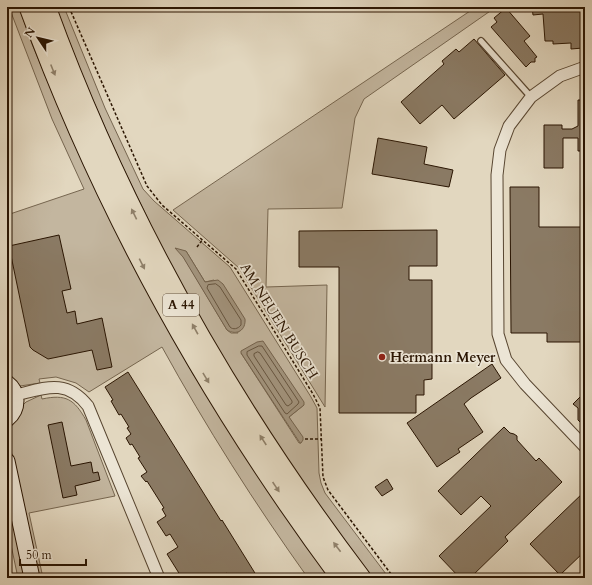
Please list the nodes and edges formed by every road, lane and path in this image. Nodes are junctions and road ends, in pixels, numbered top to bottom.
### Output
1 (29, 7) edge
2 (46, 7) edge
3 (69, 7) edge
4 (481, 40) dead end
5 (585, 67) edge
6 (531, 97) junction
7 (203, 239) junction
8 (197, 247) dead end
9 (7, 382) edge
10 (16, 395) junction
11 (7, 419) edge
12 (305, 439) dead end
13 (322, 439) junction
14 (585, 447) edge
15 (7, 461) edge
16 (32, 578) edge
17 (159, 578) edge
18 (341, 578) edge
19 (361, 578) edge
20 (394, 578) edge

1 -> 18 highway, A 44
19 -> 2 highway, A 44
3 - 7 path, AM NEUEN BUSCH
4 - 6 lane
5 - 6 street
6 - 14 street
7 - 8 path
7 - 13 path, AM NEUEN BUSCH
9 - 10 street
10 - 11 street
10 - 17 street
12 - 13 path
13 - 20 path, AM NEUEN BUSCH
15 - 16 street

